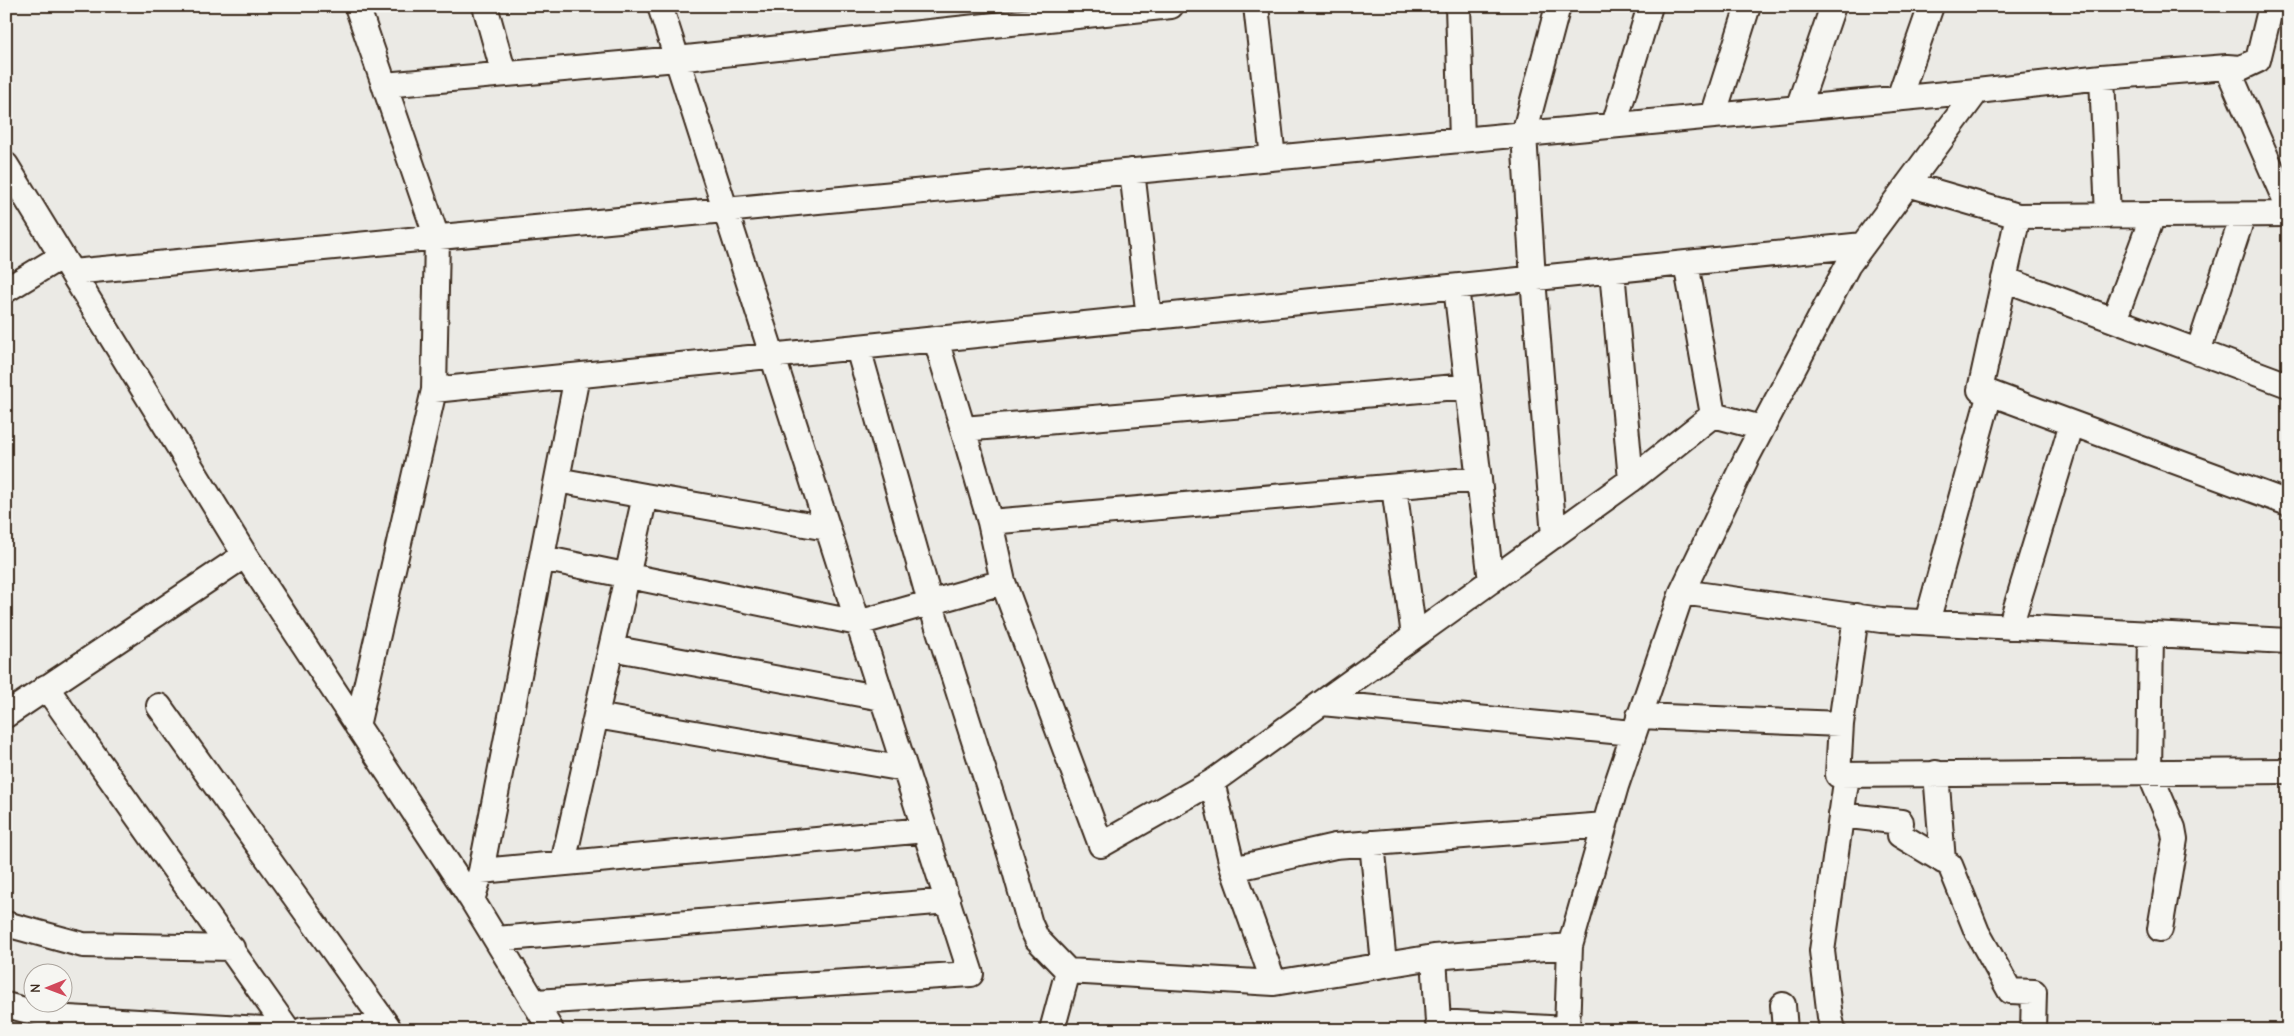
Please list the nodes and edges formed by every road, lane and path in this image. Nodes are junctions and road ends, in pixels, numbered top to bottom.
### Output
1 (357, 6) edge
2 (486, 6) edge
3 (660, 6) edge
4 (1171, 6) edge
5 (1256, 6) edge
6 (1458, 6) edge
7 (1558, 6) edge
8 (1650, 6) edge
9 (1748, 6) edge
10 (1832, 6) edge
11 (1930, 6) edge
12 (2271, 6) edge
13 (994, 16) edge
14 (677, 59) junction
15 (2227, 67) junction
16 (504, 74) junction
17 (2102, 77) junction
18 (384, 85) junction
19 (1977, 91) junction
20 (1899, 98) junction
21 (1798, 108) junction
22 (1713, 116) junction
23 (1614, 126) junction
24 (1524, 134) junction
25 (1462, 140) junction
26 (1273, 158) junction
27 (6, 166) edge
28 (1132, 171) junction
29 (1908, 184) junction
30 (2288, 207) edge
31 (725, 210) junction
32 (2288, 214) edge
33 (2243, 215) junction
34 (2018, 216) junction
35 (2108, 216) junction
36 (2154, 216) junction
37 (437, 238) junction
38 (1863, 245) junction
39 (1686, 263) junction
40 (67, 264) junction
41 (1612, 271) junction
42 (1533, 279) junction
43 (2004, 279) junction
44 (1456, 287) junction
45 (6, 290) edge
46 (1149, 318) junction
47 (2114, 320) junction
48 (936, 340) junction
49 (858, 348) junction
50 (2198, 352) junction
51 (772, 357) junction
52 (577, 376) junction
53 (2288, 385) edge
54 (1468, 386) junction
55 (434, 390) junction
56 (1990, 394) junction
57 (1713, 416) junction
58 (2072, 424) junction
59 (1762, 428) junction
60 (963, 429) junction
61 (1479, 479) junction
62 (557, 480) junction
63 (1631, 480) junction
64 (1394, 487) junction
65 (646, 496) junction
66 (2288, 503) edge
67 (990, 522) junction
68 (827, 528) junction
69 (1554, 536) junction
70 (245, 555) junction
71 (542, 558) junction
72 (628, 574) junction
73 (1491, 581) junction
74 (1003, 582) junction
75 (1682, 592) junction
76 (930, 602) junction
77 (1856, 616) junction
78 (1927, 622) junction
79 (858, 623) junction
80 (2010, 627) junction
81 (2151, 634) junction
82 (1414, 636) junction
83 (2288, 641) edge
84 (611, 648) junction
85 (46, 687) junction
86 (882, 698) junction
87 (1322, 703) junction
88 (159, 706) dead end
89 (6, 715) edge
90 (596, 716) junction
91 (1636, 724) junction
92 (1841, 724) junction
93 (357, 726) junction
94 (905, 769) junction
95 (2288, 771) edge
96 (2148, 772) junction
97 (1936, 773) junction
98 (1847, 775) junction
99 (1212, 782) junction
100 (1841, 815) junction
101 (1605, 824) junction
102 (925, 830) junction
103 (1372, 843) junction
104 (1943, 861) junction
105 (563, 863) junction
106 (1233, 870) junction
107 (481, 871) junction
108 (472, 900) junction
109 (948, 901) junction
110 (6, 924) edge
111 (2160, 929) dead end
112 (496, 939) junction
113 (1570, 946) junction
114 (232, 948) junction
115 (1434, 957) junction
116 (1384, 964) junction
117 (1068, 971) junction
118 (1274, 983) junction
119 (536, 1002) junction
120 (6, 1005) edge
121 (1783, 1005) dead end
122 (389, 1029) edge
123 (1567, 1029) edge
124 (281, 1030) edge
125 (288, 1030) edge
126 (303, 1030) edge
127 (551, 1030) edge
128 (1052, 1030) edge
129 (1785, 1030) edge
130 (1833, 1030) edge
131 (2033, 1030) edge

1 - 18 street
2 - 16 street
3 - 14 street
4 - 13 street
5 - 26 street
6 - 25 street
7 - 24 street
8 - 23 street
9 - 22 street
10 - 21 street
11 - 20 street
12 - 15 street
13 - 14 street
14 - 16 street
14 - 31 street
15 - 17 street
15 - 30 street
16 - 18 street
17 - 19 street
17 - 35 street
18 - 37 street
19 - 20 street
19 - 29 street
20 - 21 street
21 - 22 street
22 - 23 street
23 - 24 street
24 - 25 street
24 - 42 street
25 - 26 street
26 - 28 street
27 - 40 street
28 - 31 street
28 - 46 street
29 - 34 street
29 - 38 street
31 - 37 street
31 - 51 street
32 - 33 street
33 - 36 street
33 - 50 street
34 - 35 street
34 - 43 street
35 - 36 street
36 - 47 street
37 - 40 street
37 - 55 street
38 - 39 street
38 - 59 street
39 - 41 street
39 - 57 street
40 - 45 street
40 - 70 street
41 - 42 street
41 - 63 street
42 - 44 street
42 - 69 street
43 - 47 street
43 - 56 street
44 - 46 street
44 - 54 street
46 - 48 street
47 - 50 street
48 - 49 street
48 - 60 street
49 - 51 street
49 - 76 street
50 - 53 street
51 - 52 street
51 - 68 street
52 - 55 street
52 - 62 street
54 - 60 street
54 - 61 street
55 - 93 street
56 - 58 street
56 - 78 street
57 - 59 street
57 - 63 street
58 - 66 street
58 - 80 street
59 - 75 street
60 - 67 street
61 - 64 street
61 - 73 street
62 - 65 street
62 - 71 street
63 - 69 street
64 - 67 street
64 - 82 street
65 - 68 street
65 - 72 street
67 - 74 street
68 - 79 street
69 - 73 street
70 - 85 street
70 - 93 street
71 - 72 street
71 - 107 street
72 - 79 street
72 - 84 street
73 - 82 street
74 - 76 street
74 - 99 street
75 - 77 street
75 - 91 street
76 - 79 street
76 - 117 street
77 - 78 street
77 - 92 street
78 - 80 street
79 - 86 street
80 - 81 street
81 - 83 street
81 - 96 street
82 - 87 street
84 - 86 street
84 - 90 street
85 - 89 street
85 - 114 street
86 - 94 street
87 - 91 street
87 - 99 street
88 - 122 street
90 - 94 street
90 - 105 street
91 - 92 street
91 - 101 street
92 - 98 street
93 - 108 street
94 - 102 street
95 - 96 street
96 - 97 street
96 - 111 street
97 - 98 street
97 - 104 street
98 - 100 street
99 - 106 street
100 - 104 street
100 - 130 street
101 - 103 street
101 - 113 street
102 - 105 street
102 - 109 street
103 - 106 street
103 - 116 street
104 - 131 street
105 - 107 street
106 - 118 street
107 - 108 street
108 - 112 street
109 - 112 street
109 - 119 street
110 - 114 street
112 - 119 street
113 - 115 street
113 - 123 street
114 - 125 street
115 - 116 street
115 - 123 street
116 - 118 street
117 - 118 street
117 - 128 street
119 - 127 street
120 - 124 street
121 - 129 street
122 - 126 street

